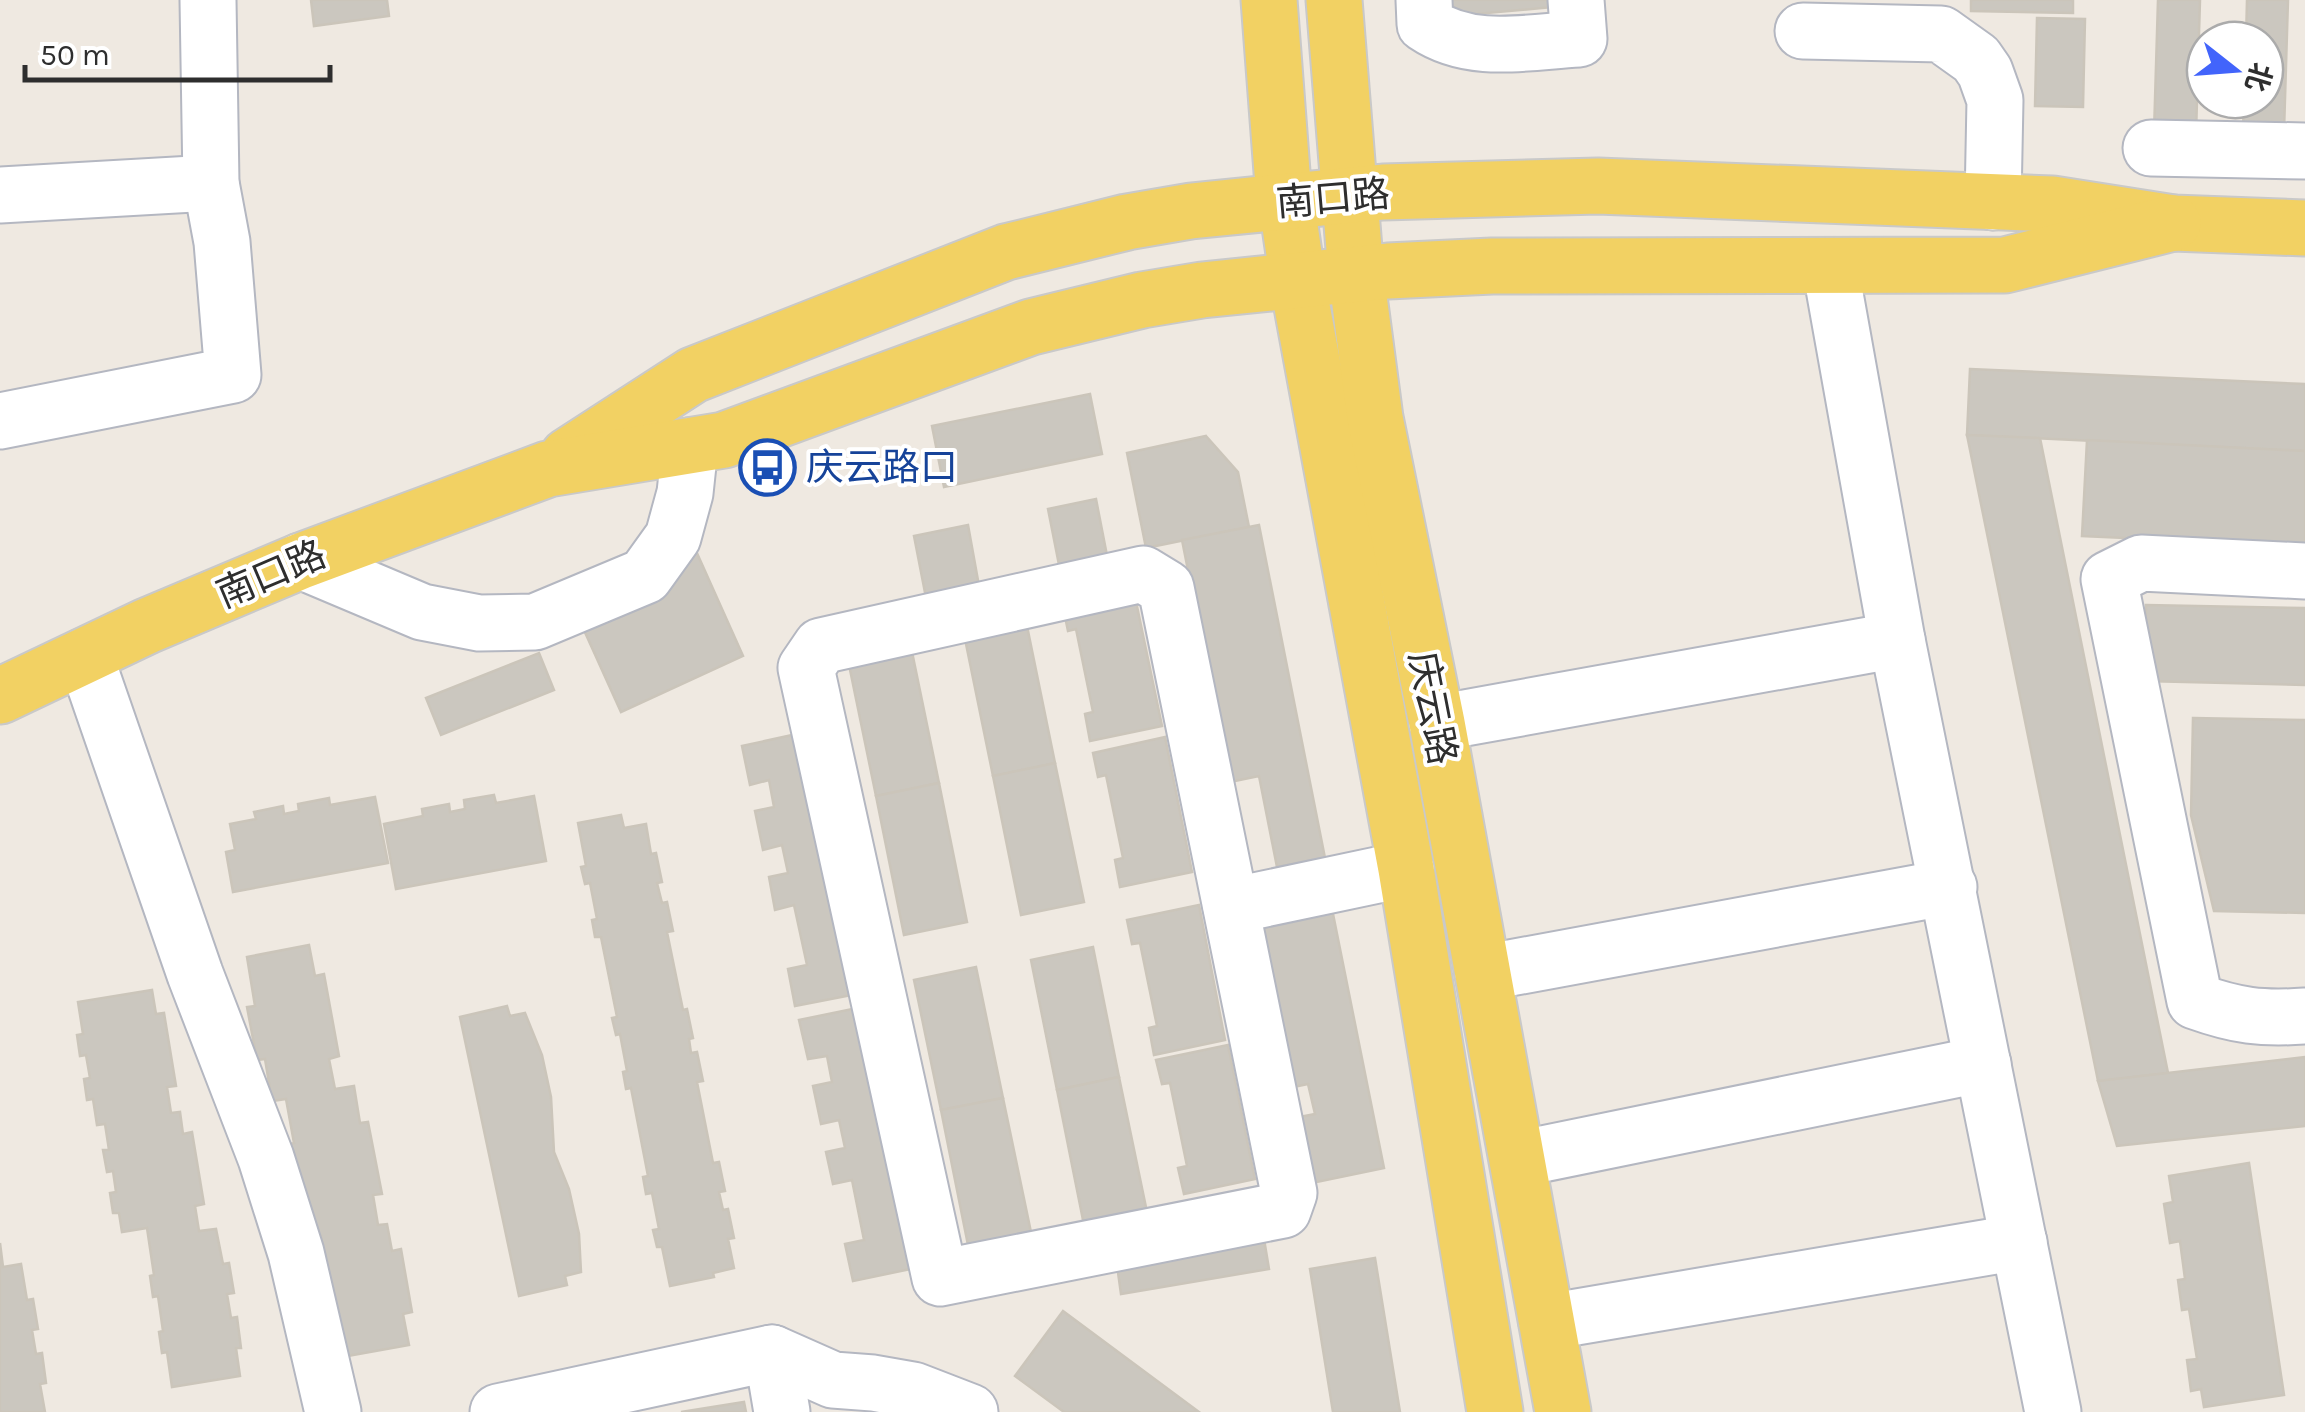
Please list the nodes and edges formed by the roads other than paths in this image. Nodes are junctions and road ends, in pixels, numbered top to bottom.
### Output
1 (208, 0) edge
2 (1269, 0) edge
3 (1334, 0) edge
4 (1424, 0) edge
5 (1576, 0) edge
6 (1802, 31) dead end
7 (2150, 148) dead end
8 (2305, 152) edge
9 (211, 182) junction
10 (0, 195) edge
11 (1349, 196) junction
12 (1287, 202) junction
13 (1993, 202) junction
14 (2173, 223) junction
15 (2305, 228) edge
16 (1830, 266) junction
17 (1356, 274) junction
18 (1298, 280) junction
19 (0, 421) edge
20 (690, 446) junction
21 (548, 469) junction
22 (301, 561) junction
23 (2305, 571) edge
24 (1897, 640) junction
25 (84, 656) junction
26 (0, 696) edge
27 (1436, 722) junction
28 (1406, 870) junction
29 (1948, 887) junction
30 (1231, 906) junction
31 (1484, 973) junction
32 (2305, 1016) edge
33 (1983, 1064) junction
34 (1518, 1159) junction
35 (2019, 1242) junction
36 (1547, 1322) junction
37 (772, 1353) junction
38 (333, 1412) edge
39 (498, 1412) edge
40 (782, 1412) edge
41 (970, 1412) edge
42 (1495, 1412) edge
43 (1563, 1412) edge
44 (2053, 1412) edge

1 - 9 street
2 - 12 main road, 庆云路
3 - 11 main road, 庆云路
4 - 5 street
6 - 13 street
7 - 8 street
9 - 10 street
9 - 19 street
11 - 12 main road, 南口路
11 - 13 main road, 南口路
11 - 17 main road, 庆云路
12 - 18 main road, 庆云路
12 - 21 main road, 南口路
13 - 14 main road, 南口路
14 - 15 main road, 南口路
14 - 16 main road, 南口路
16 - 17 main road, 南口路
16 - 24 street
17 - 18 main road, 南口路
17 - 27 main road, 庆云路
18 - 20 main road, 南口路
18 - 28 main road, 庆云路
20 - 21 main road, 南口路
20 - 22 street
21 - 22 main road, 南口路
22 - 25 main road, 南口路
23 - 32 street
24 - 27 street
24 - 29 street
25 - 26 main road, 南口路
25 - 38 street
27 - 31 main road, 庆云路
28 - 30 street
28 - 42 main road, 庆云路
29 - 31 street
29 - 33 street
30 - 30 street
31 - 34 main road, 庆云路
33 - 34 street
33 - 35 street
34 - 36 main road, 庆云路
35 - 36 street
35 - 44 street
36 - 43 main road, 庆云路
37 - 39 street
37 - 40 street
37 - 41 street

